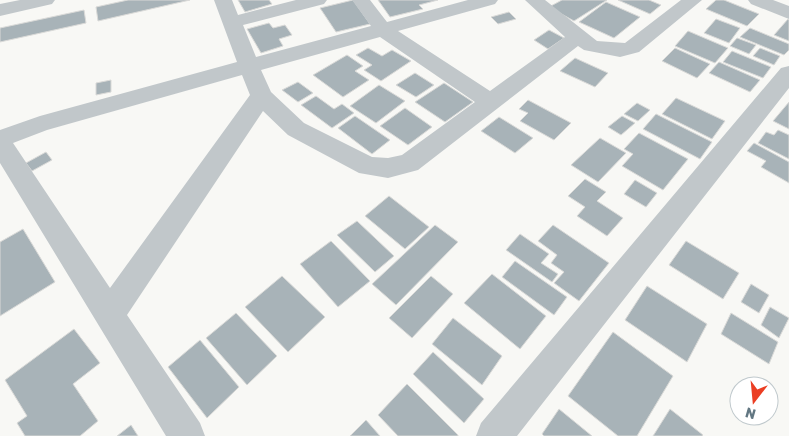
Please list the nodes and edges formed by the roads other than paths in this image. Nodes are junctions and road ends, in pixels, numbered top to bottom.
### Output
1 (46, 0) edge
2 (223, 0) edge
3 (318, 0) edge
4 (361, 0) edge
5 (489, 0) edge
6 (534, 0) edge
7 (693, 0) edge
8 (757, 0) edge
9 (0, 10) edge
10 (789, 13) edge
11 (233, 22) junction
12 (383, 30) junction
13 (576, 37) junction
14 (250, 66) junction
15 (789, 73) edge
16 (261, 96) junction
17 (490, 101) junction
18 (0, 138) edge
19 (0, 144) edge
20 (109, 315) junction
21 (186, 436) edge
22 (494, 436) edge

1 - 9 street
2 - 11 street
3 - 11 street
4 - 12 street
5 - 12 street
6 - 13 street
7 - 13 street
8 - 10 street
11 - 14 street
12 - 14 street
12 - 17 street
13 - 17 street
14 - 16 street
14 - 18 street
15 - 22 street
16 - 17 street
16 - 20 street
19 - 20 street
20 - 21 street

